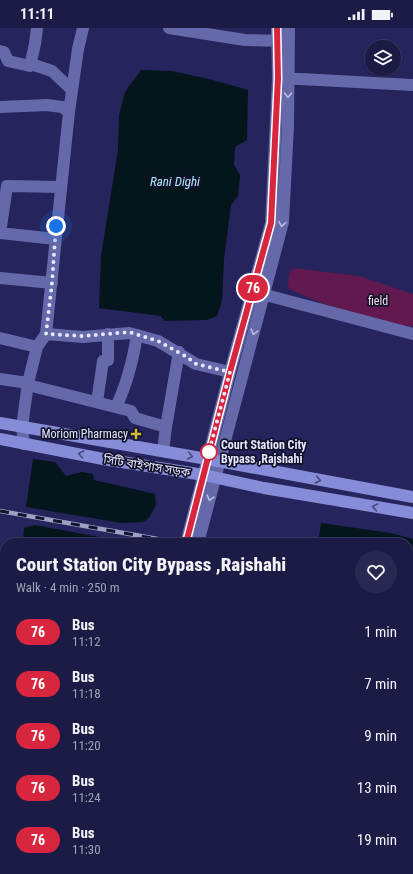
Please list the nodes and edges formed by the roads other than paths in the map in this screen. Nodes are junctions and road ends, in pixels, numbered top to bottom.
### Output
1 (37, 28) edge
2 (83, 28) edge
3 (169, 28) edge
4 (277, 28) edge
5 (290, 28) edge
6 (277, 41) junction
7 (290, 42) junction
8 (0, 51) edge
9 (31, 64) junction
10 (283, 78) junction
11 (413, 85) edge
12 (72, 90) junction
13 (0, 107) edge
14 (69, 112) junction
15 (60, 187) junction
16 (0, 233) edge
17 (55, 239) junction
18 (0, 278) edge
19 (52, 283) junction
20 (252, 291) junction
21 (265, 295) junction
22 (46, 334) junction
23 (108, 334) junction
24 (137, 334) junction
25 (413, 334) edge
26 (0, 338) edge
27 (37, 347) junction
28 (179, 352) junction
29 (230, 372) junction
30 (0, 379) edge
31 (28, 384) junction
32 (97, 402) junction
33 (116, 407) junction
34 (0, 423) edge
35 (22, 427) junction
36 (166, 428) junction
37 (0, 439) edge
38 (24, 444) junction
39 (163, 451) junction
40 (207, 459) junction
41 (220, 461) junction
42 (204, 475) junction
43 (216, 478) junction
44 (413, 498) edge
45 (413, 513) edge
46 (187, 538) edge
47 (199, 538) edge

1 - 9 street
2 - 12 street
3 - 6 street
4 - 6 street
5 - 7 street
6 - 7 street
6 - 10 street
7 - 10 street
8 - 9 street
9 - 12 street
10 - 11 street
10 - 20 street
10 -> 21 street
12 - 14 street
13 - 14 street
14 - 15 street
15 - 16 street
15 - 17 street
16 - 17 street
17 - 19 street
18 - 19 street
19 - 22 street
20 - 21 street
20 - 29 street
21 - 25 street
21 -> 41 street
22 - 23 street
22 - 27 street
23 - 24 street
23 - 32 street
24 - 28 street
24 - 33 street
26 - 27 street
27 - 31 street
28 - 29 street
28 - 36 street
29 - 40 street
30 - 31 street
31 - 32 street
31 - 35 street
32 - 33 street
33 - 36 street
34 - 35 main road
35 - 38 street
35 - 39 main road
36 - 39 street
37 - 38 main road, সিটি বাইপাস সড়ক
42 -> 38 main road, সিটি বাইপাস সড়ক
39 -> 40 main road
40 - 41 main road
40 - 42 street
41 - 43 street
41 -> 44 main road
42 - 43 main road, সিটি বাইপাস সড়ক
42 - 46 street
45 -> 43 main road, সিটি বাইপাস সড়ক
43 -> 47 street

